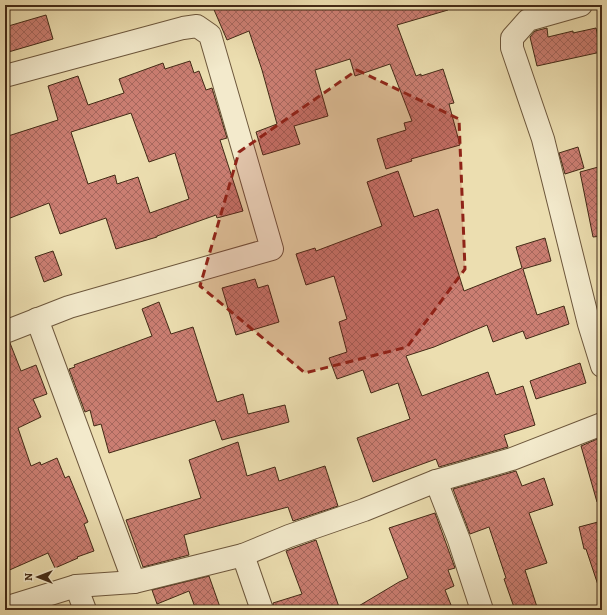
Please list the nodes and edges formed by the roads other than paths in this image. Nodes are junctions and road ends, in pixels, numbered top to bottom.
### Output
1 (581, 5) edge
2 (5, 76) edge
3 (37, 319) junction
4 (5, 332) edge
5 (602, 366) edge
6 (602, 424) edge
7 (436, 481) junction
8 (243, 555) junction
9 (134, 582) junction
10 (76, 586) junction
11 (5, 608) edge
12 (85, 610) edge
13 (262, 610) edge
14 (482, 610) edge

1 - 5 street
2 - 3 street
3 - 4 street
3 - 9 street
6 - 7 street
7 - 8 street
7 - 14 street
8 - 9 street
8 - 13 street
9 - 10 street
10 - 11 street
10 - 12 street

